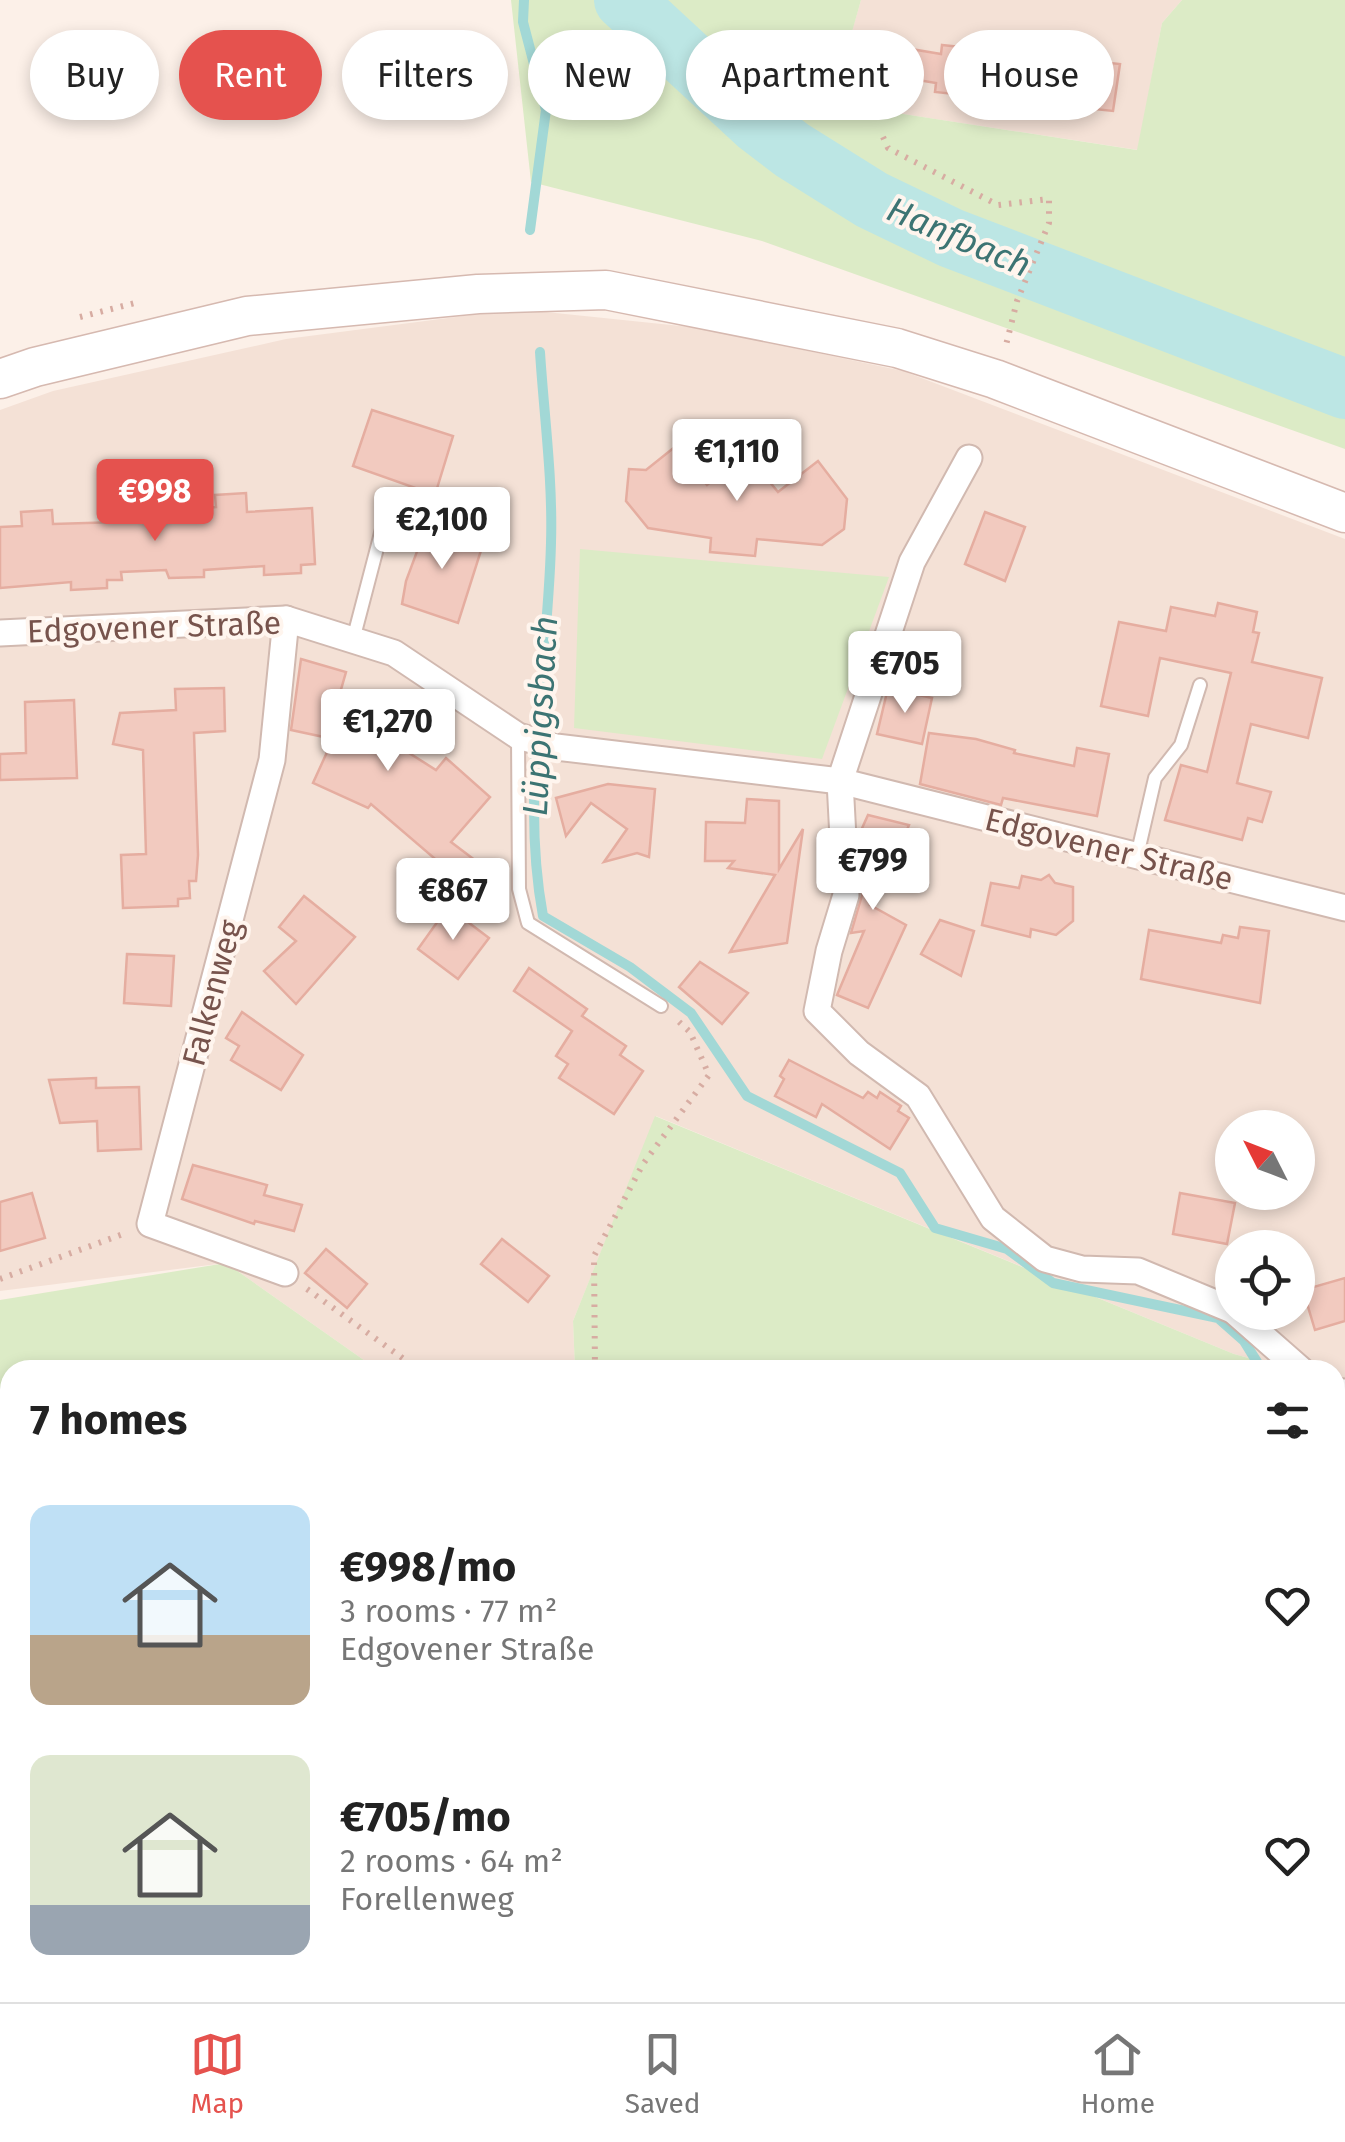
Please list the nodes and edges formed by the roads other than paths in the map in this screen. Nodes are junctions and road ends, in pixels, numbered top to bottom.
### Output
1 (0, 379) edge
2 (969, 458) dead end
3 (387, 510) dead end
4 (1345, 513) edge
5 (286, 619) junction
6 (0, 634) edge
7 (353, 640) junction
8 (1200, 685) dead end
9 (518, 736) junction
10 (840, 781) junction
11 (1137, 856) junction
12 (1345, 908) edge
13 (661, 1006) road end
14 (285, 1274) road end
15 (1215, 1303) edge
16 (1256, 1330) edge
17 (1290, 1360) edge

1 - 4 main road
2 - 10 street
3 - 7 lane
5 - 6 street, Edgovener Straße
5 - 7 street, Edgovener Straße
5 - 14 street, Falkenweg
7 - 9 street, Edgovener Straße
8 - 11 lane
9 - 10 street, Edgovener Straße
9 - 13 lane
10 - 11 street, Edgovener Straße
10 - 15 street
11 - 12 street, Edgovener Straße
16 - 17 street

